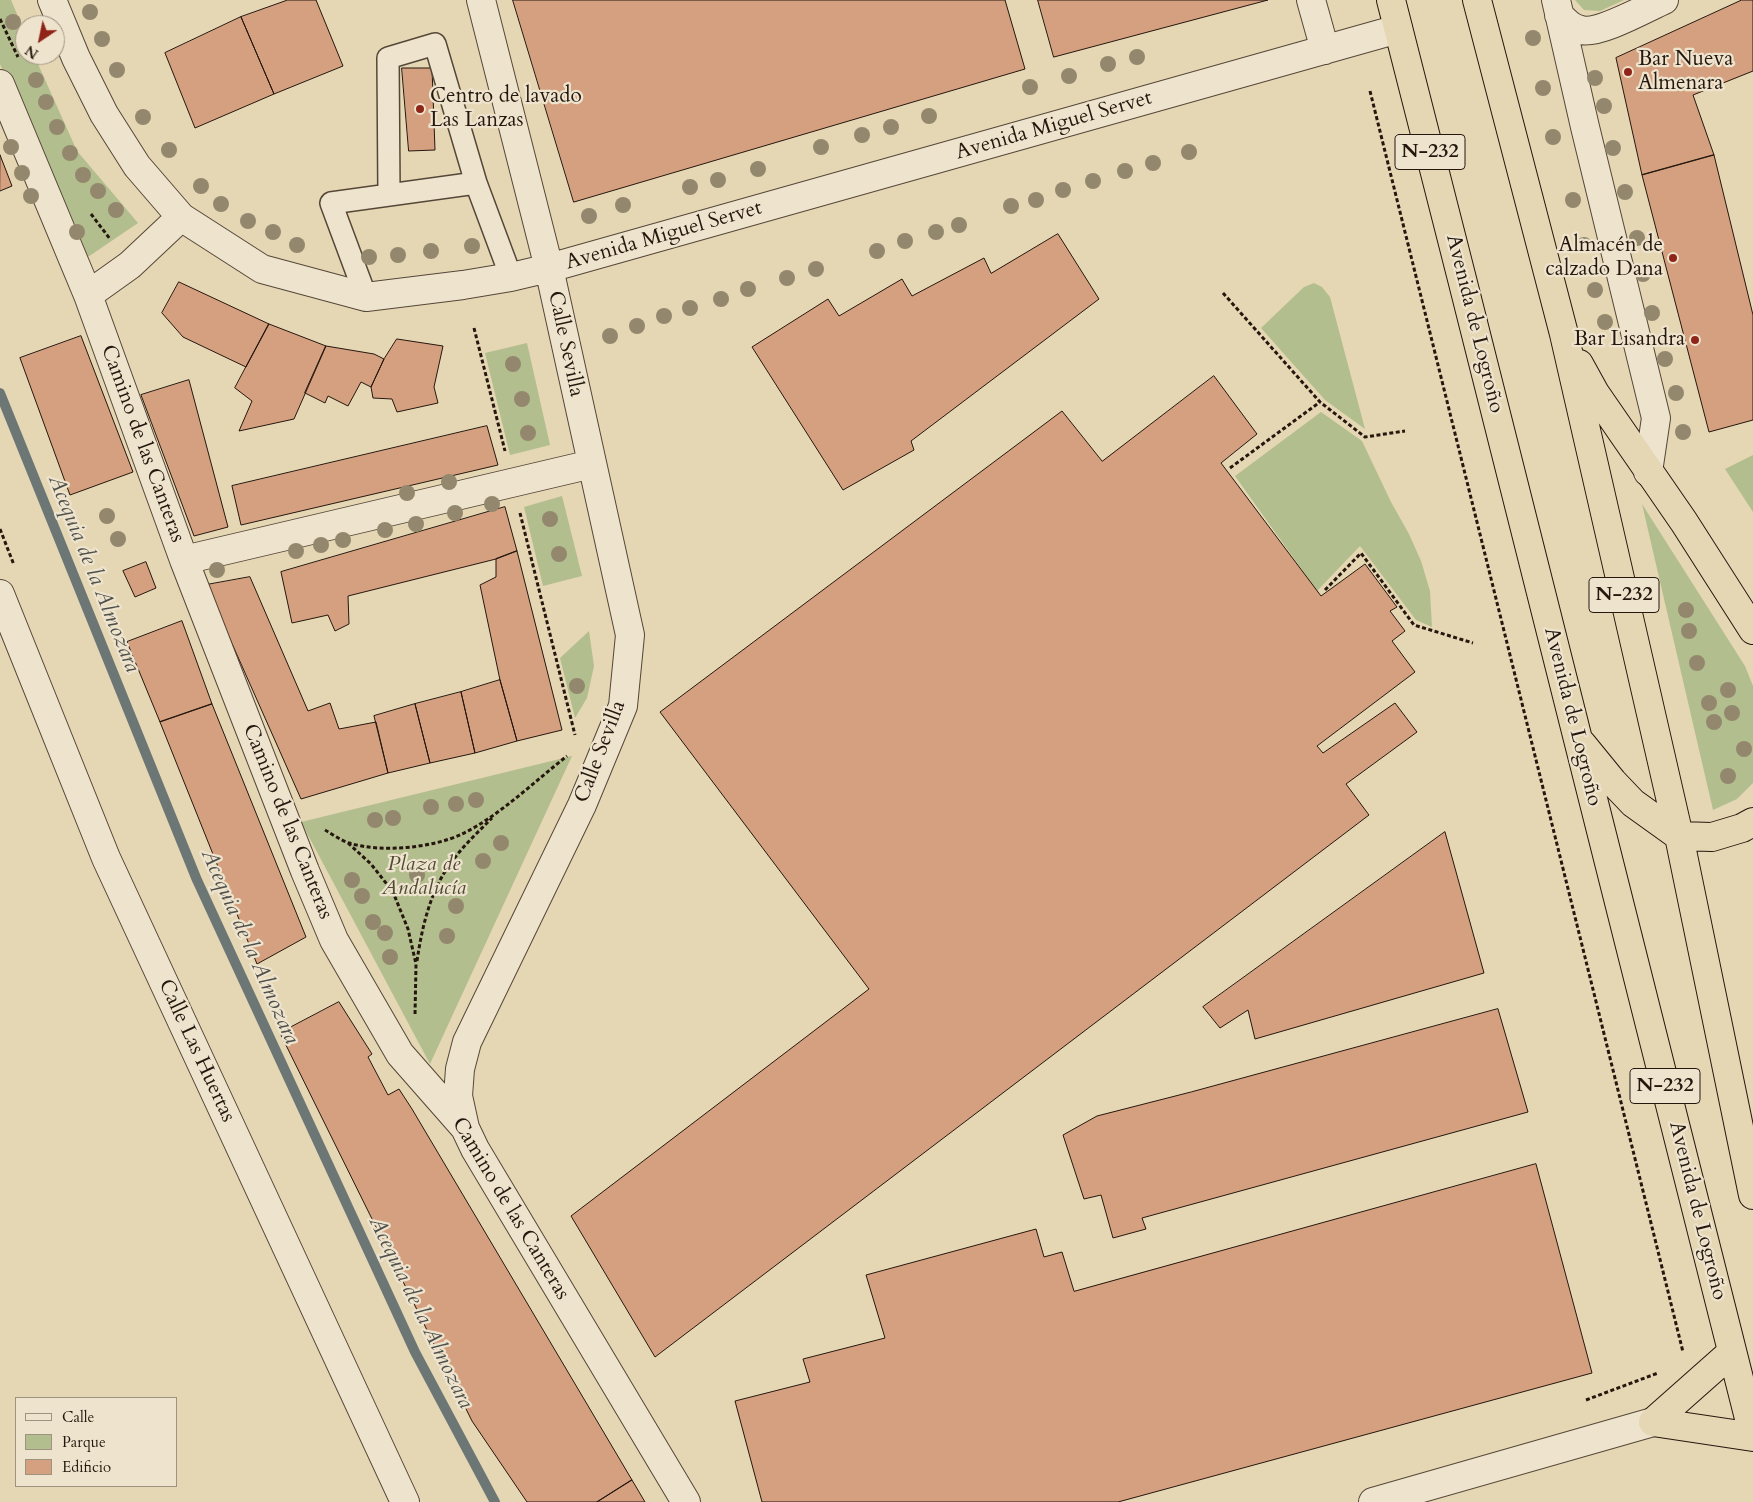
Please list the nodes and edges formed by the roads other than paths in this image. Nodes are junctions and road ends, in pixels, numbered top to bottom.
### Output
1 (52, 0) edge
2 (481, 0) edge
3 (1311, 0) edge
4 (1391, 0) edge
5 (1477, 0) edge
6 (1664, 0) edge
7 (1558, 8) edge
8 (1398, 29) junction
9 (1325, 50) junction
10 (0, 84) edge
11 (476, 182) junction
12 (389, 195) junction
13 (181, 216) junction
14 (549, 268) junction
15 (511, 277) junction
16 (88, 295) junction
17 (366, 297) junction
18 (1564, 334) junction
19 (592, 464) junction
20 (1648, 472) junction
21 (184, 560) junction
22 (0, 594) edge
23 (1753, 630) edge
24 (1577, 738) junction
25 (1753, 822) edge
26 (1679, 836) junction
27 (464, 1128) junction
28 (1753, 1195) edge
29 (1732, 1352) junction
30 (1653, 1422) junction
31 (1753, 1435) edge
32 (405, 1502) edge
33 (686, 1502) edge
34 (1373, 1502) edge

1 - 13 street, Avenida Miguel Servet
2 - 14 street, Calle Sevilla
3 - 9 street
4 - 8 highway, Avenida de Logroño / N-232
5 - 18 highway, N-232
6 - 7 street
7 - 20 street
8 - 9 street, Avenida Miguel Servet
8 - 24 highway, Avenida de Logroño / N-232
9 - 14 street, Avenida Miguel Servet
10 - 16 street, Camino de las Canteras
11 - 12 lane
11 - 12 lane
11 - 15 lane
12 - 17 lane
13 - 16 street
13 - 17 street, Avenida Miguel Servet
14 - 15 street, Avenida Miguel Servet
14 - 19 street, Calle Sevilla
15 - 17 street, Avenida Miguel Servet
16 - 21 street, Camino de las Canteras
18 - 20 highway
18 - 26 highway, N-232
19 - 21 street
19 - 27 street, Calle Sevilla
20 - 23 highway
21 - 27 street, Camino de las Canteras
22 - 32 street, Calle Las Huertas
24 - 26 highway
24 - 29 highway, Avenida de Logroño / N-232
25 - 26 highway
26 - 28 highway, N-232
27 - 33 street, Camino de las Canteras
29 - 30 highway
29 - 31 highway, Avenida de Logroño / N-232
30 - 31 highway
30 - 34 street

